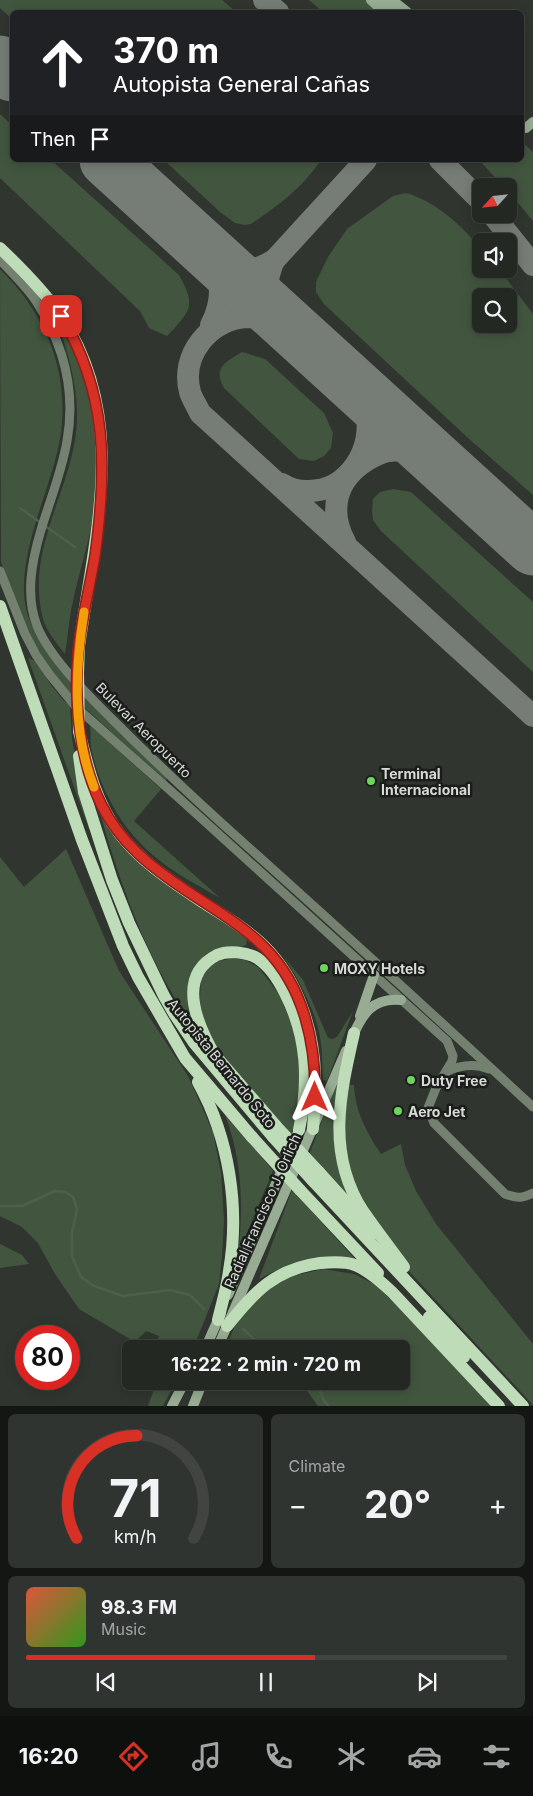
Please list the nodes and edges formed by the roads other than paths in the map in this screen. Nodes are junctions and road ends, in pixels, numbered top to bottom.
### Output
1 (371, 0) edge
2 (381, 0) edge
3 (392, 0) edge
4 (382, 10) edge
5 (394, 10) edge
6 (404, 10) edge
7 (0, 248) edge
8 (0, 260) edge
9 (0, 571) edge
10 (0, 606) edge
11 (79, 731) junction
12 (374, 976) junction
13 (159, 1000) junction
14 (401, 1000) junction
15 (354, 1033) junction
16 (185, 1058) junction
17 (217, 1059) junction
18 (494, 1071) junction
19 (445, 1072) junction
20 (533, 1107) edge
21 (312, 1129) junction
22 (298, 1130) joint
23 (273, 1136) junction
24 (310, 1183) junction
25 (533, 1193) edge
26 (404, 1267) junction
27 (222, 1323) junction
28 (208, 1340) edge
29 (219, 1340) edge
30 (483, 1370) junction
31 (180, 1390) edge
32 (187, 1390) edge
33 (199, 1390) edge
34 (172, 1406) edge
35 (180, 1406) edge
36 (193, 1406) edge
37 (499, 1406) edge
38 (509, 1406) edge
39 (523, 1406) edge

1 - 4 main road
2 - 5 main road
3 - 6 main road
7 - 11 highway, bridge
8 - 18 street, Bulevar Aeropuerto
9 - 12 street, Bulevar Aeropuerto
10 - 13 highway
11 - 13 highway
11 - 21 highway
12 - 14 street, Bulevar Aeropuerto
12 - 15 main road
13 - 16 highway, Autopista Bernardo Soto
13 - 17 highway, Autopista Bernardo Soto
13 - 23 highway, Autopista Bernardo Soto
13 - 23 highway, Autopista Bernardo Soto
14 - 15 main road, Radial Francisco J. Orlich
14 - 19 street, Bulevar Aeropuerto
15 - 21 main road, Radial Francisco J. Orlich
15 - 26 highway
16 - 24 highway, Autopista Bernardo Soto, bridge
16 - 27 highway
17 - 22 highway
17 - 23 highway, Autopista Bernardo Soto
18 - 19 street
18 - 20 street, Bulevar Aeropuerto
19 - 25 street, Bulevar Aeropuerto
21 - 27 main road, Radial Francisco J. Orlich
22 - 27 main road, Radial Francisco J. Orlich
23 - 24 highway, Autopista Bernardo Soto
23 - 24 highway, Autopista Bernardo Soto, bridge
24 - 26 highway, Autopista Bernardo Soto
24 - 30 highway, Autopista Bernardo Soto
26 - 30 highway
27 - 28 main road, Radial Francisco J. Orlich
27 - 29 main road, Radial Francisco J. Orlich
27 - 37 highway
30 - 38 highway, Autopista Bernardo Soto
30 - 39 highway, Autopista Bernardo Soto
31 - 34 main road
32 - 35 main road
33 - 36 main road

